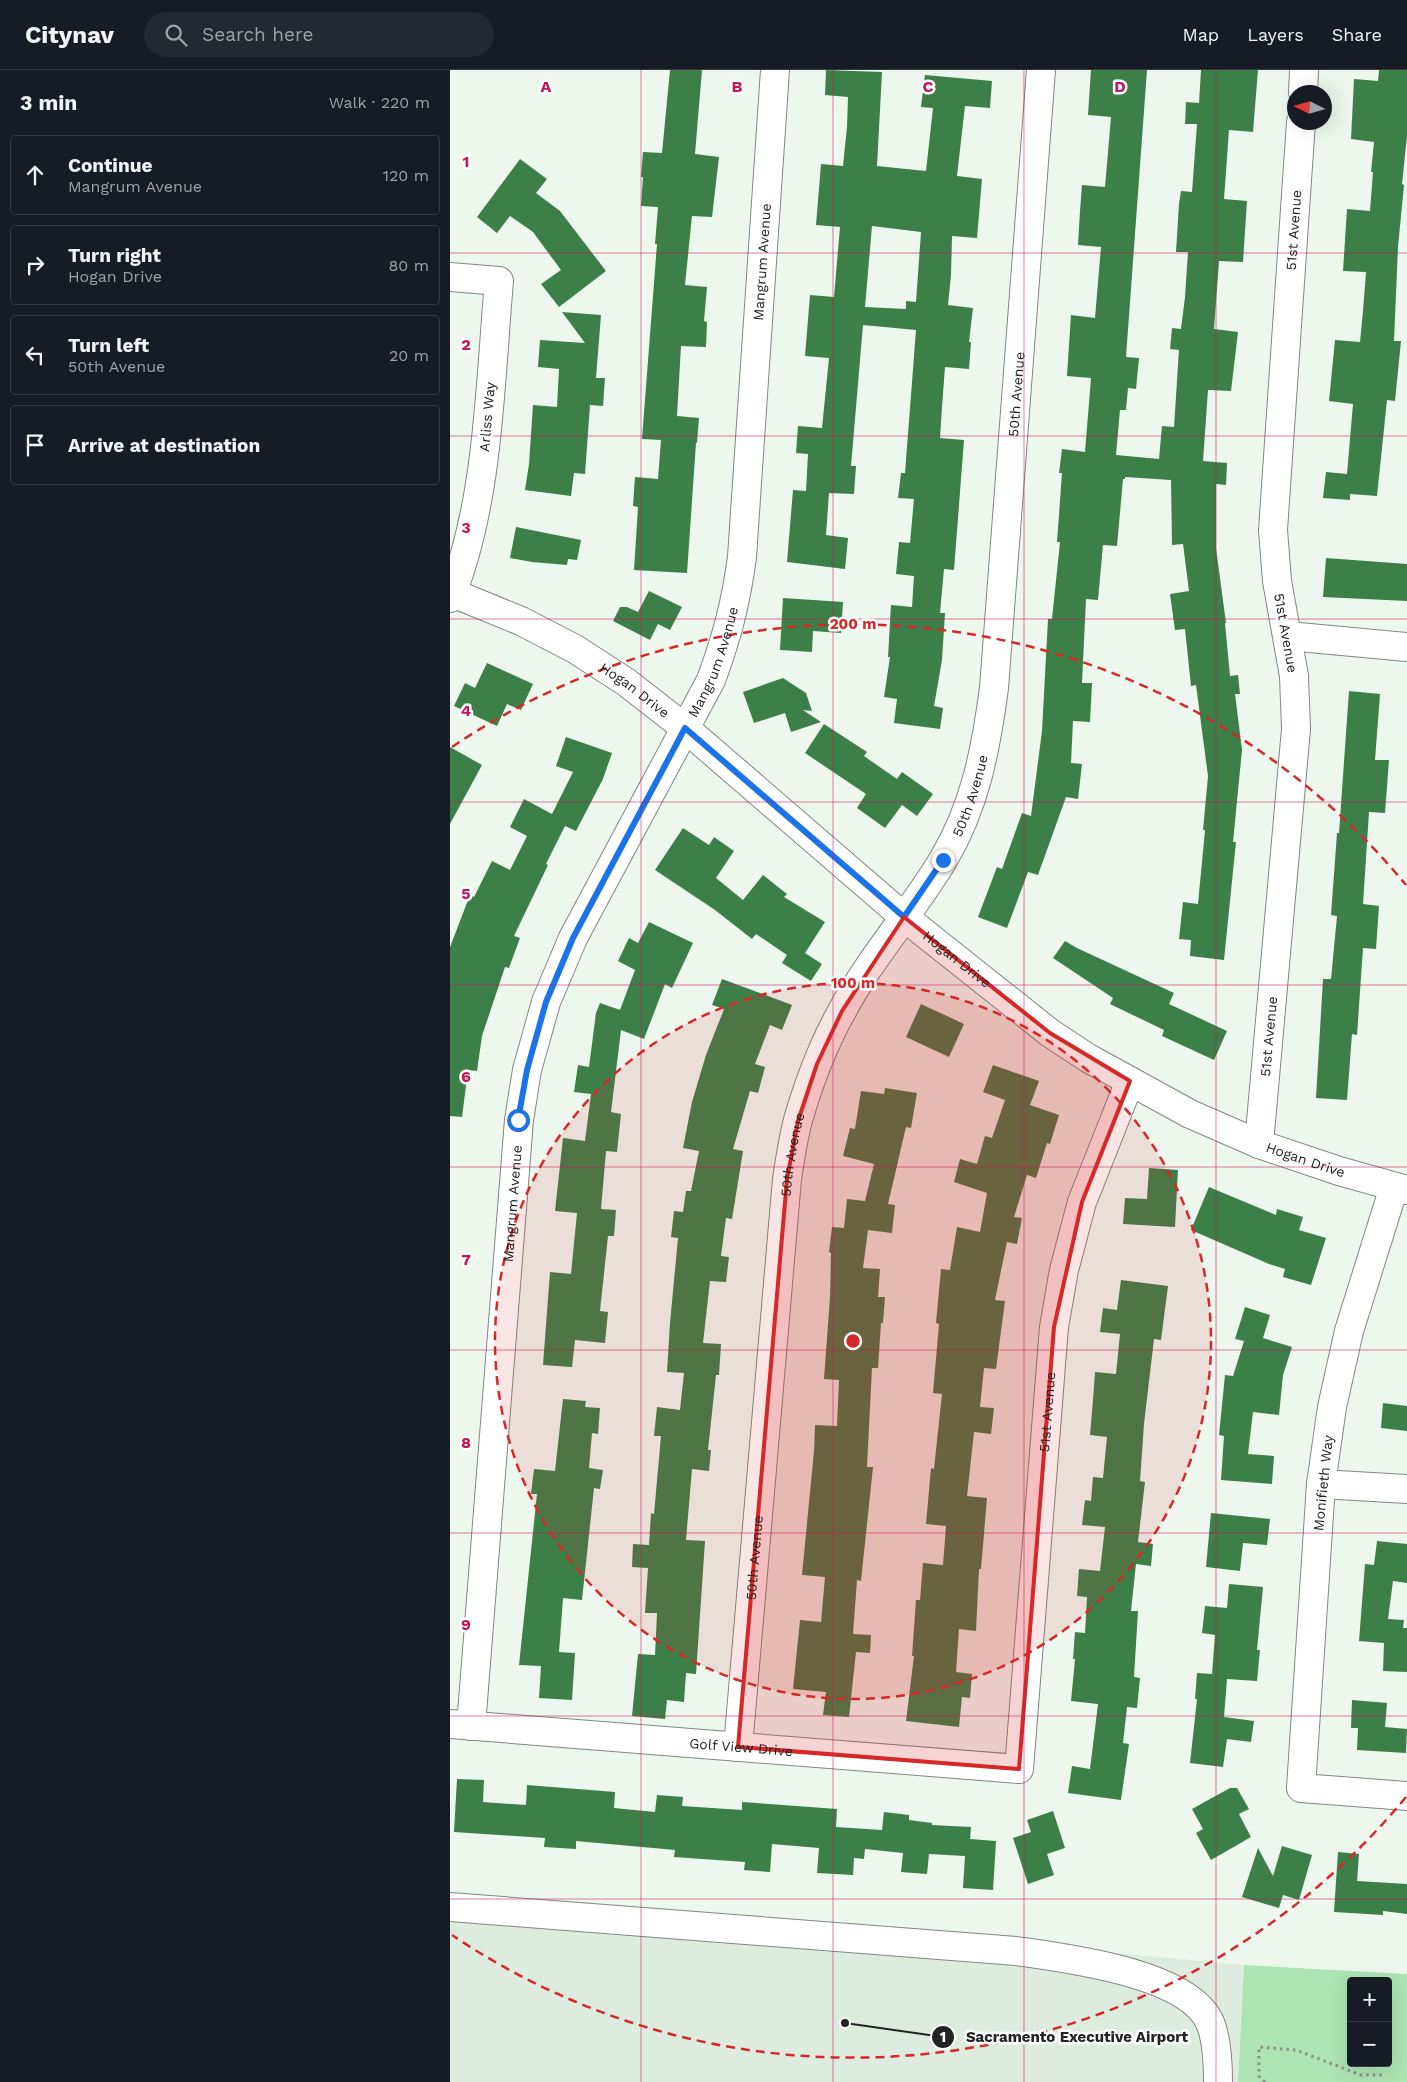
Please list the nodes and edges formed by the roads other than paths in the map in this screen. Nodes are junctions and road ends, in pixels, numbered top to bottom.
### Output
1 (776, 70) edge
2 (1041, 70) edge
3 (1304, 70) edge
4 (1303, 85) edge
5 (1300, 130) edge
6 (450, 277) edge
7 (451, 594) edge
8 (1288, 636) junction
9 (1407, 647) edge
10 (685, 728) junction
11 (904, 917) junction
12 (1130, 1081) junction
13 (1259, 1144) junction
14 (1400, 1188) edge
15 (1321, 1484) junction
16 (1407, 1490) edge
17 (460, 1725) edge
18 (738, 1746) junction
19 (1020, 1755) joint
20 (1407, 1796) edge
21 (450, 1907) edge
22 (1218, 2082) edge

1 - 10 street, Mangrum Avenue
2 - 11 street, 50th Avenue
3 - 4 street
5 - 8 street, 51st Avenue
6 - 7 street, Arliss Way
7 - 10 street, Hogan Drive
8 - 9 street
8 - 13 street, 51st Avenue
10 - 11 street, Hogan Drive
10 - 17 street, Mangrum Avenue
11 - 12 street, Hogan Drive
11 - 18 street, 50th Avenue
12 - 13 street, Hogan Drive
12 - 19 street, 51st Avenue
13 - 14 street, Hogan Drive
14 - 15 street, Monifieth Way
15 - 16 street
15 - 20 street, Monifieth Way
17 - 18 street, Golf View Drive
18 - 19 street, Golf View Drive
21 - 22 street

